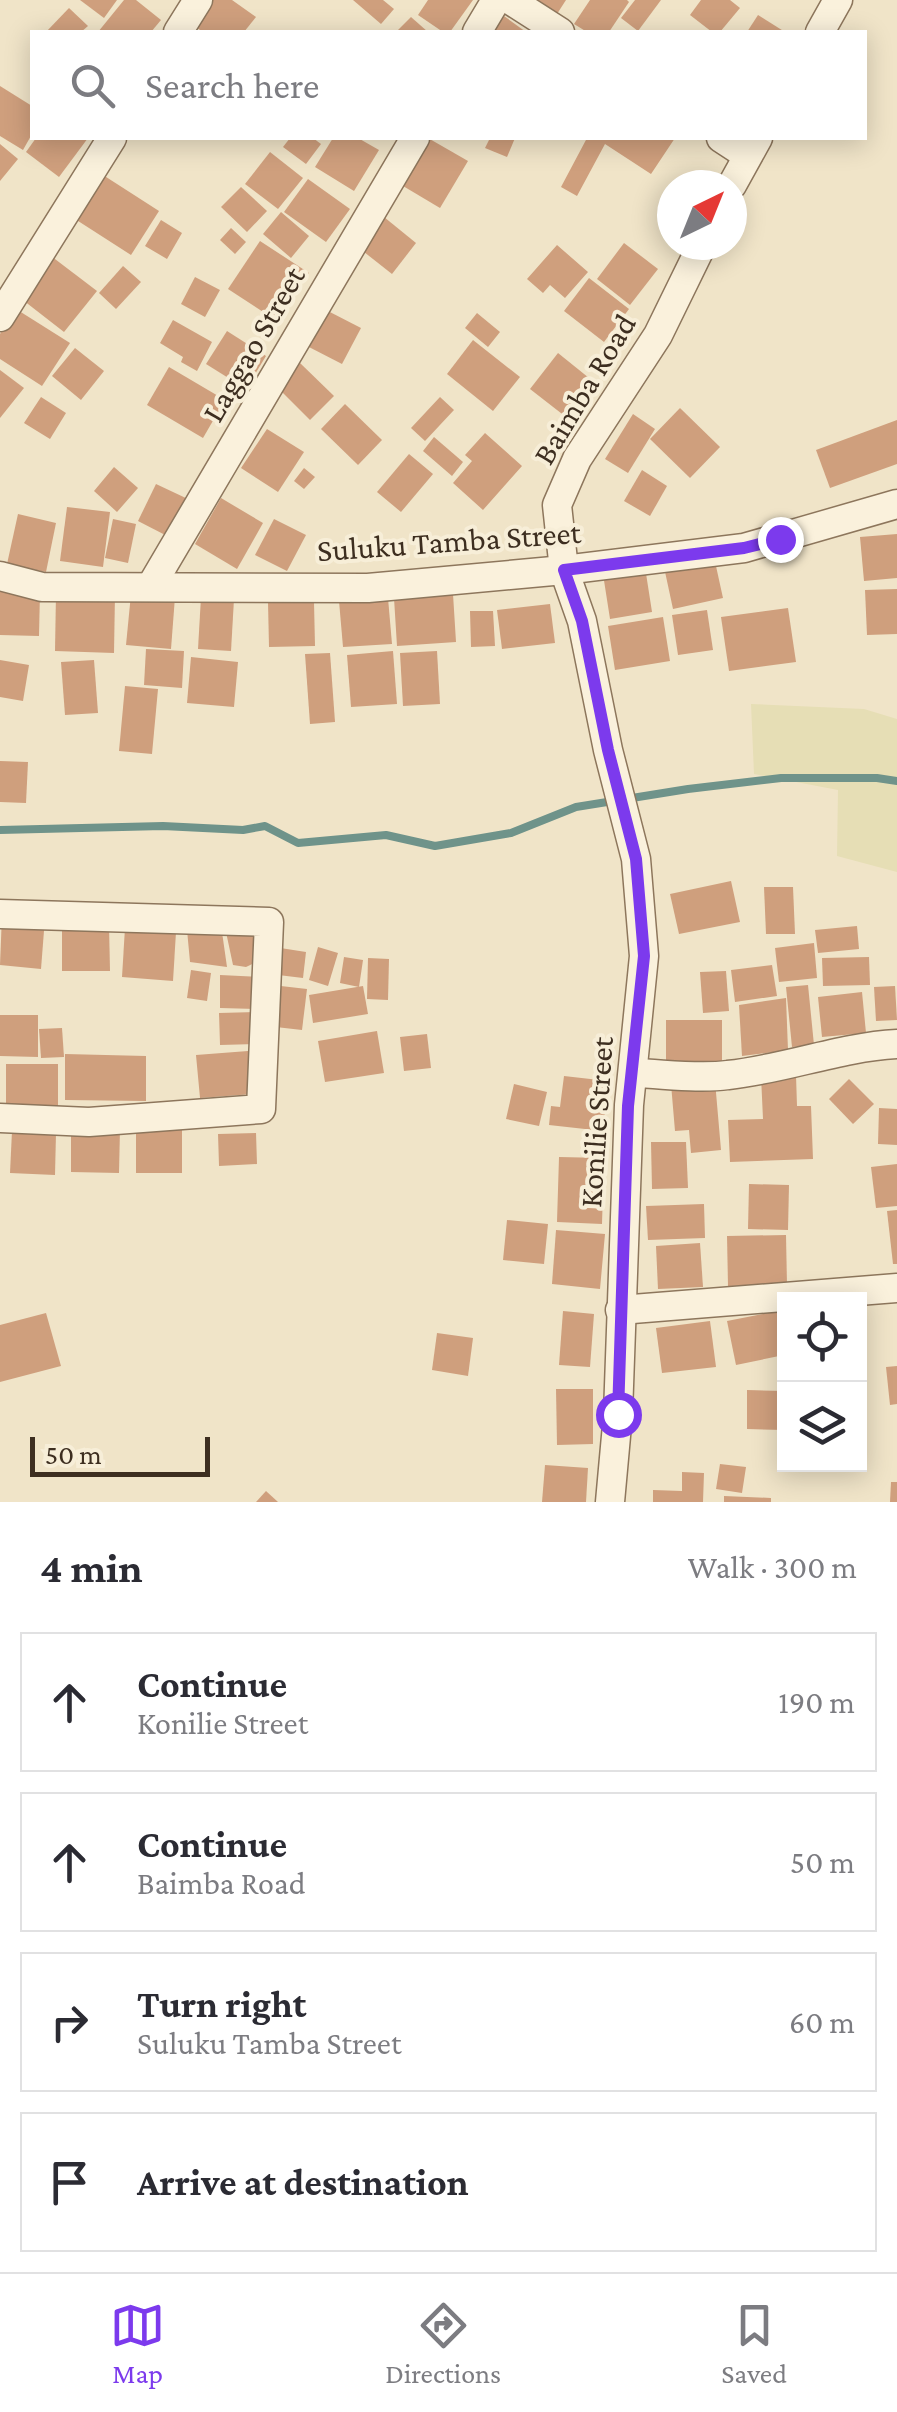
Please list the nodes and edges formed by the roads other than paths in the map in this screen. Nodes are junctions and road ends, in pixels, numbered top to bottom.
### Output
1 (198, 0) edge
2 (496, 0) edge
3 (510, 0) edge
4 (838, 0) edge
5 (179, 30) edge
6 (478, 30) edge
7 (557, 30) edge
8 (821, 30) edge
9 (111, 140) edge
10 (414, 140) edge
11 (753, 146) edge
12 (740, 170) edge
13 (695, 260) edge
14 (0, 317) edge
15 (897, 504) edge
16 (564, 570) junction
17 (0, 576) edge
18 (151, 586) junction
19 (608, 750) joint
20 (0, 914) edge
21 (897, 1044) edge
22 (634, 1073) junction
23 (0, 1118) edge
24 (897, 1288) edge
25 (620, 1310) junction
26 (610, 1502) edge

1 - 5 street
2 - 6 street
3 - 7 street
4 - 8 street
9 - 14 street
10 - 18 street, Laggao Street
11 - 12 street
13 - 16 street, Baimba Road
15 - 16 street, Suluku Tamba Street
16 - 18 street, Suluku Tamba Street
16 - 19 street, Baimba Road
17 - 18 street, Suluku Tamba Street
19 - 22 street, Konilie Street
20 - 23 street
21 - 22 street
22 - 25 street, Konilie Street
24 - 25 street
25 - 26 street, Konilie Street

